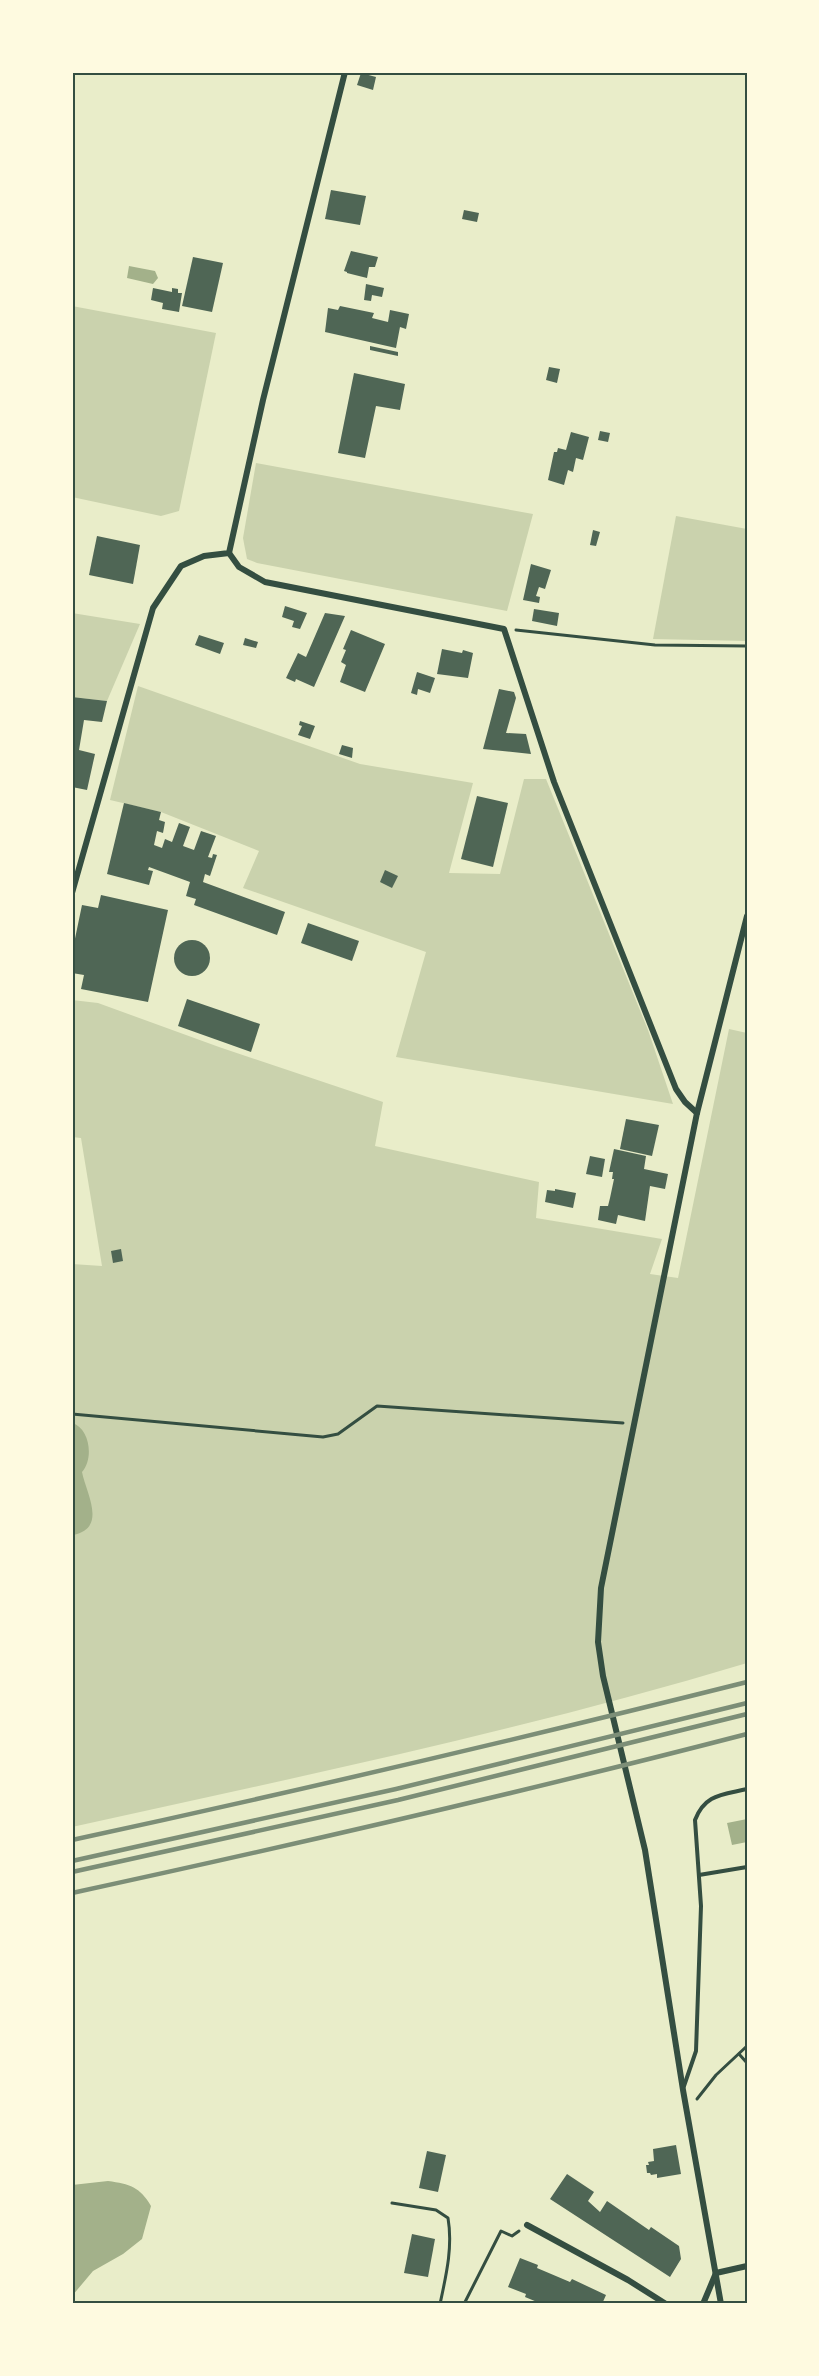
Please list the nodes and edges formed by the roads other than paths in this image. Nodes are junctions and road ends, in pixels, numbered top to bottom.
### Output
1 (345, 72) edge
2 (229, 553) junction
3 (72, 893) edge
4 (747, 916) edge
5 (697, 1113) junction
6 (747, 1789) edge
7 (747, 1866) edge
8 (699, 1875) junction
9 (683, 2090) junction
10 (527, 2225) dead end
11 (747, 2266) edge
12 (716, 2272) junction
13 (666, 2304) edge
14 (704, 2304) edge
15 (721, 2304) edge

1 - 2 street
2 - 3 street
2 - 5 street
4 - 5 street
5 - 9 street
6 - 8 lane
7 - 8 lane
8 - 9 lane
9 - 12 street
10 - 13 street
11 - 12 street
12 - 14 street
12 - 15 street

